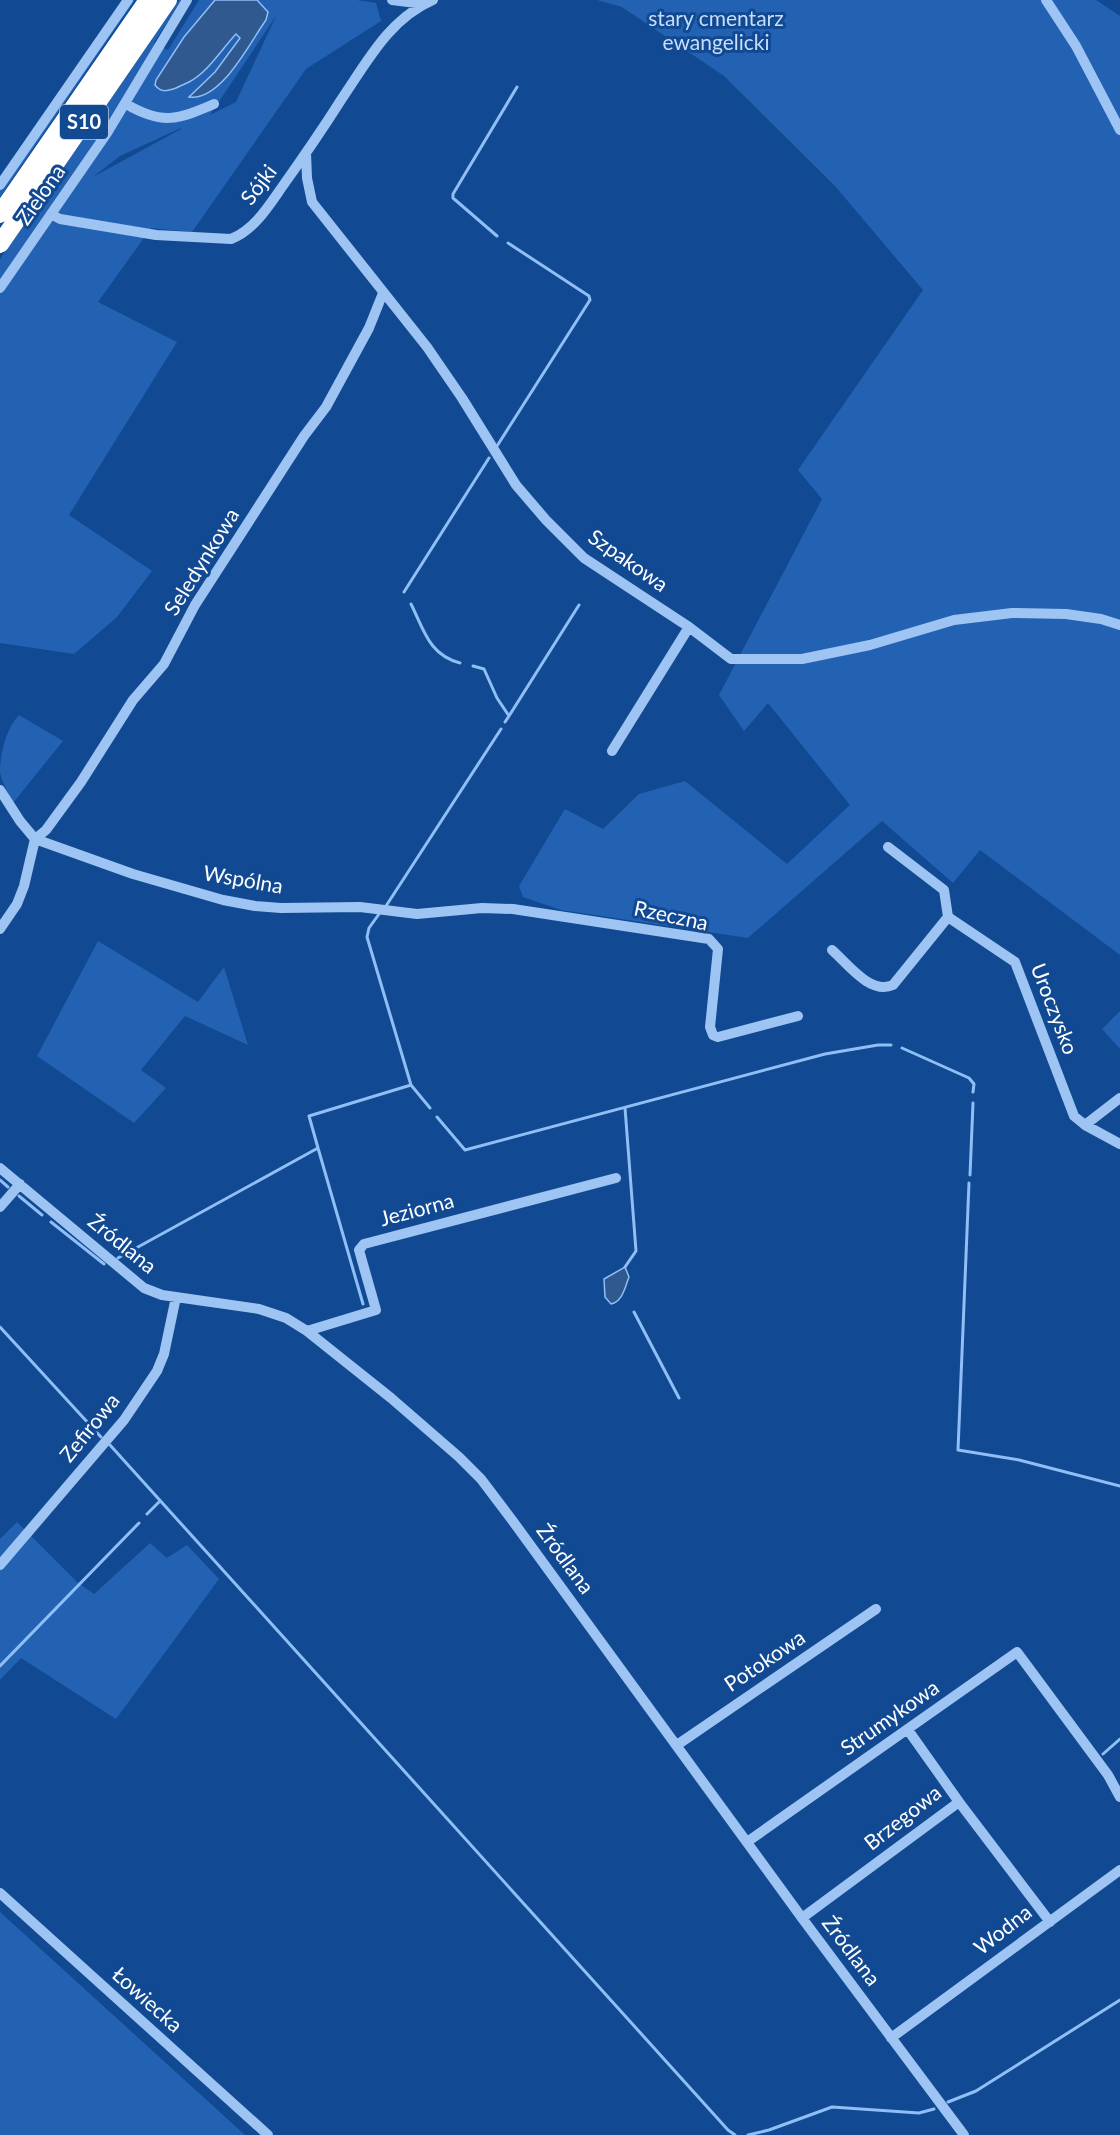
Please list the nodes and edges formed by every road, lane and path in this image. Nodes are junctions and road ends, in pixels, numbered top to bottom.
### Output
1 (128, 0) edge
2 (147, 0) edge
3 (168, 0) edge
4 (188, 0) edge
5 (392, 0) edge
6 (1046, 0) edge
7 (428, 2) edge
8 (126, 104) junction
9 (214, 104) dead end
10 (1120, 130) edge
11 (306, 153) junction
12 (0, 185) edge
13 (0, 214) edge
14 (51, 214) junction
15 (0, 244) edge
16 (0, 288) edge
17 (383, 293) junction
18 (1120, 625) edge
19 (689, 627) junction
20 (612, 751) dead end
21 (0, 789) edge
22 (35, 839) junction
23 (888, 847) dead end
24 (513, 909) joint
25 (948, 917) junction
26 (0, 929) edge
27 (832, 950) dead end
28 (798, 1017) dead end
29 (1120, 1098) edge
30 (1085, 1125) junction
31 (1120, 1144) edge
32 (0, 1168) edge
33 (616, 1178) dead end
34 (20, 1184) junction
35 (0, 1207) edge
36 (176, 1297) junction
37 (307, 1331) junction
38 (0, 1565) edge
39 (876, 1609) dead end
40 (908, 1730) junction
41 (677, 1745) junction
42 (1120, 1797) edge
43 (959, 1802) junction
44 (747, 1842) junction
45 (1120, 1870) edge
46 (0, 1893) edge
47 (802, 1918) junction
48 (1050, 1922) junction
49 (891, 2038) junction
50 (268, 2135) edge
51 (964, 2135) edge

1 - 12 street, Zielona
2 - 13 highway, S10
3 - 15 highway, S10
4 - 8 street, Zielona
5 - 7 street
6 - 10 street
7 - 11 street, Sójki
8 - 9 street
8 - 14 street, Zielona
11 - 14 street, Sójki
11 - 17 street, Szpakowa
14 - 16 street, Zielona
17 - 19 street, Szpakowa
17 - 22 street, Seledynkowa
18 - 19 street, Szpakowa
19 - 20 street
21 - 22 street
22 - 24 street, Wspólna
22 - 26 street
23 - 25 street
24 - 28 street, Rzeczna
25 - 27 street
25 - 30 street, Uroczysko
29 - 30 street
30 - 31 street
32 - 34 street, Źródlana
33 - 37 street, Jeziorna
34 - 35 street
34 - 36 street, Źródlana
36 - 37 street, Źródlana
36 - 38 street, Zefirowa
37 - 41 street, Źródlana
39 - 41 street, Potokowa
40 - 42 street, Strumykowa
40 - 43 street, Brzegowa
40 - 44 street, Strumykowa
41 - 44 street, Źródlana
43 - 47 street, Brzegowa
43 - 48 street, Wodna
44 - 47 street, Źródlana
45 - 48 street
46 - 50 street, Łowiecka
47 - 49 street, Źródlana
48 - 49 street, Wodna
49 - 51 street, Źródlana

